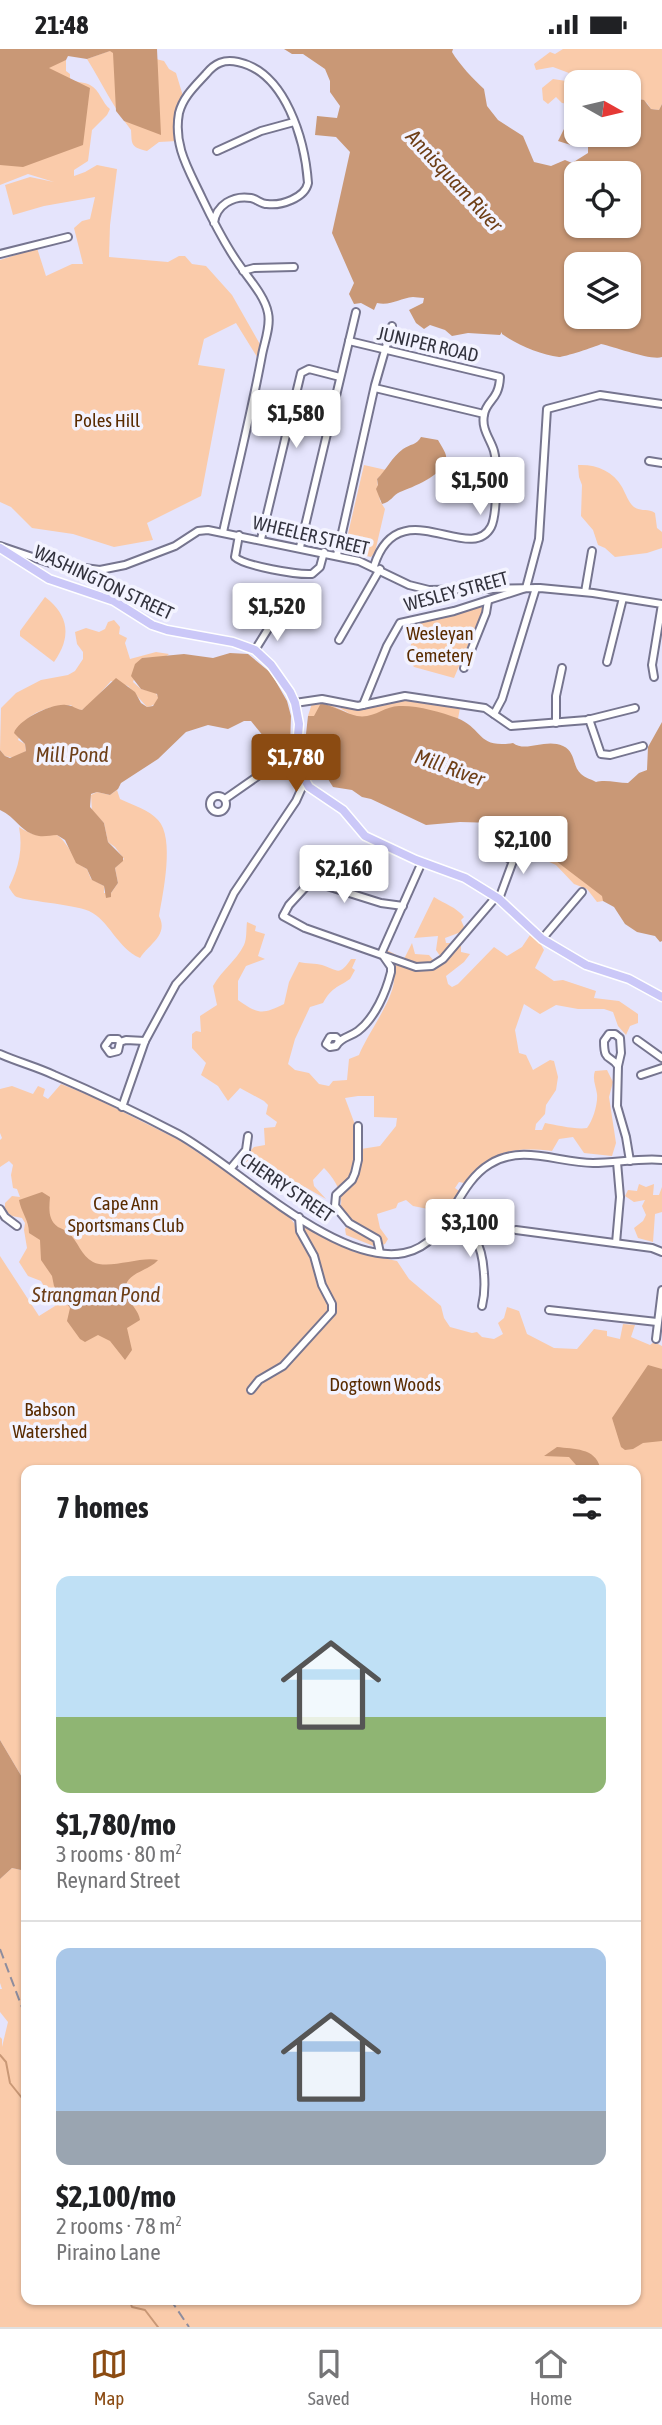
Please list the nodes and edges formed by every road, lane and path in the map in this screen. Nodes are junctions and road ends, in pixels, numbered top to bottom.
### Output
1 (294, 122) junction
2 (217, 151) dead end
3 (214, 223) junction
4 (68, 237) dead end
5 (0, 254) edge
6 (294, 267) dead end
7 (243, 271) junction
8 (356, 311) dead end
9 (391, 326) dead end
10 (349, 341) junction
11 (385, 351) junction
12 (340, 377) junction
13 (375, 388) junction
14 (662, 404) edge
15 (484, 414) junction
16 (649, 461) dead end
17 (662, 463) edge
18 (223, 532) junction
19 (239, 535) junction
20 (261, 539) junction
21 (0, 547) edge
22 (300, 547) junction
23 (592, 551) dead end
24 (324, 552) junction
25 (337, 555) junction
26 (377, 568) junction
27 (526, 587) junction
28 (536, 588) junction
29 (585, 592) junction
30 (623, 598) junction
31 (488, 601) junction
32 (662, 604) edge
33 (273, 621) dead end
34 (339, 640) dead end
35 (255, 650) junction
36 (607, 662) dead end
37 (562, 668) dead end
38 (464, 669) dead end
39 (654, 677) dead end
40 (295, 703) junction
41 (363, 705) junction
42 (635, 708) dead end
43 (494, 713) junction
44 (589, 719) junction
45 (556, 723) junction
46 (643, 746) dead end
47 (297, 765) junction
48 (305, 781) junction
49 (225, 799) dead end
50 (507, 840) dead end
51 (422, 862) junction
52 (582, 892) dead end
53 (497, 898) junction
54 (403, 906) junction
55 (542, 939) junction
56 (381, 954) junction
57 (662, 997) edge
58 (339, 1040) dead end
59 (637, 1040) dead end
60 (145, 1041) junction
61 (120, 1042) dead end
62 (0, 1054) edge
63 (662, 1058) edge
64 (618, 1066) junction
65 (662, 1068) edge
66 (641, 1075) dead end
67 (122, 1107) junction
68 (358, 1126) dead end
69 (248, 1136) dead end
70 (662, 1160) edge
71 (617, 1161) junction
72 (630, 1161) junction
73 (231, 1168) junction
74 (0, 1209) edge
75 (299, 1217) junction
76 (448, 1218) junction
77 (17, 1226) dead end
78 (516, 1230) dead end
79 (616, 1243) junction
80 (662, 1252) edge
81 (380, 1253) junction
82 (662, 1290) edge
83 (482, 1306) dead end
84 (549, 1310) dead end
85 (657, 1322) junction
86 (656, 1339) dead end
87 (251, 1390) dead end

1 - 2 street
1 - 3 street
1 - 3 street
3 - 7 street
4 - 5 street
6 - 7 street
7 - 18 street
8 - 10 street
9 - 11 street
10 - 11 street, JUNIPER ROAD
10 - 12 street
11 - 13 street
11 - 15 street, JUNIPER ROAD
12 - 20 street
12 - 22 street
13 - 15 street
13 - 25 street
14 - 27 street
15 - 26 street
16 - 17 street
18 - 19 street, WHEELER STREET
18 - 21 street, WHEELER STREET
19 - 20 street, WHEELER STREET
19 - 24 street
20 - 22 street, WHEELER STREET
21 - 35 main road, WASHINGTON STREET
22 - 24 street, WHEELER STREET
23 - 29 street
24 - 25 street, WHEELER STREET
25 - 26 street, WHEELER STREET
26 - 27 street, WHEELER STREET
26 - 34 street
27 - 28 street, WHEELER STREET
27 - 31 street, WESLEY STREET
28 - 29 street, WHEELER STREET
28 - 43 street
29 - 30 street, WHEELER STREET
30 - 32 street, WHEELER STREET
30 - 36 street
31 - 38 street
31 - 41 street, WESLEY STREET
32 - 39 street
33 - 35 street
35 - 40 main road, WASHINGTON STREET
37 - 45 street
40 - 41 street
40 - 47 main road, WASHINGTON STREET
41 - 43 street
42 - 44 street
43 - 45 street
44 - 45 street
44 - 46 street
47 - 48 main road, WASHINGTON STREET
47 - 49 street
48 - 51 main road, WASHINGTON STREET
48 - 60 street
50 - 53 street
51 - 53 main road, WASHINGTON STREET
51 - 54 street
52 - 55 street
53 - 55 main road, WASHINGTON STREET
53 - 56 street
54 - 56 street
54 - 56 street
55 - 57 main road, WASHINGTON STREET
56 - 58 street
59 - 63 street
60 - 61 street
60 - 67 street
62 - 67 street, CHERRY STREET
64 - 64 street
64 - 72 street
65 - 66 street
67 - 73 street, CHERRY STREET
68 - 81 street
69 - 73 street
70 - 72 street, CHERRY STREET
71 - 72 street, CHERRY STREET
71 - 76 street, CHERRY STREET
71 - 79 street
73 - 75 street, CHERRY STREET
74 - 77 street
75 - 81 street, CHERRY STREET
75 - 87 street
76 - 81 street, CHERRY STREET
76 - 83 street
78 - 79 street
79 - 80 street
82 - 85 street
84 - 85 street
85 - 86 street

